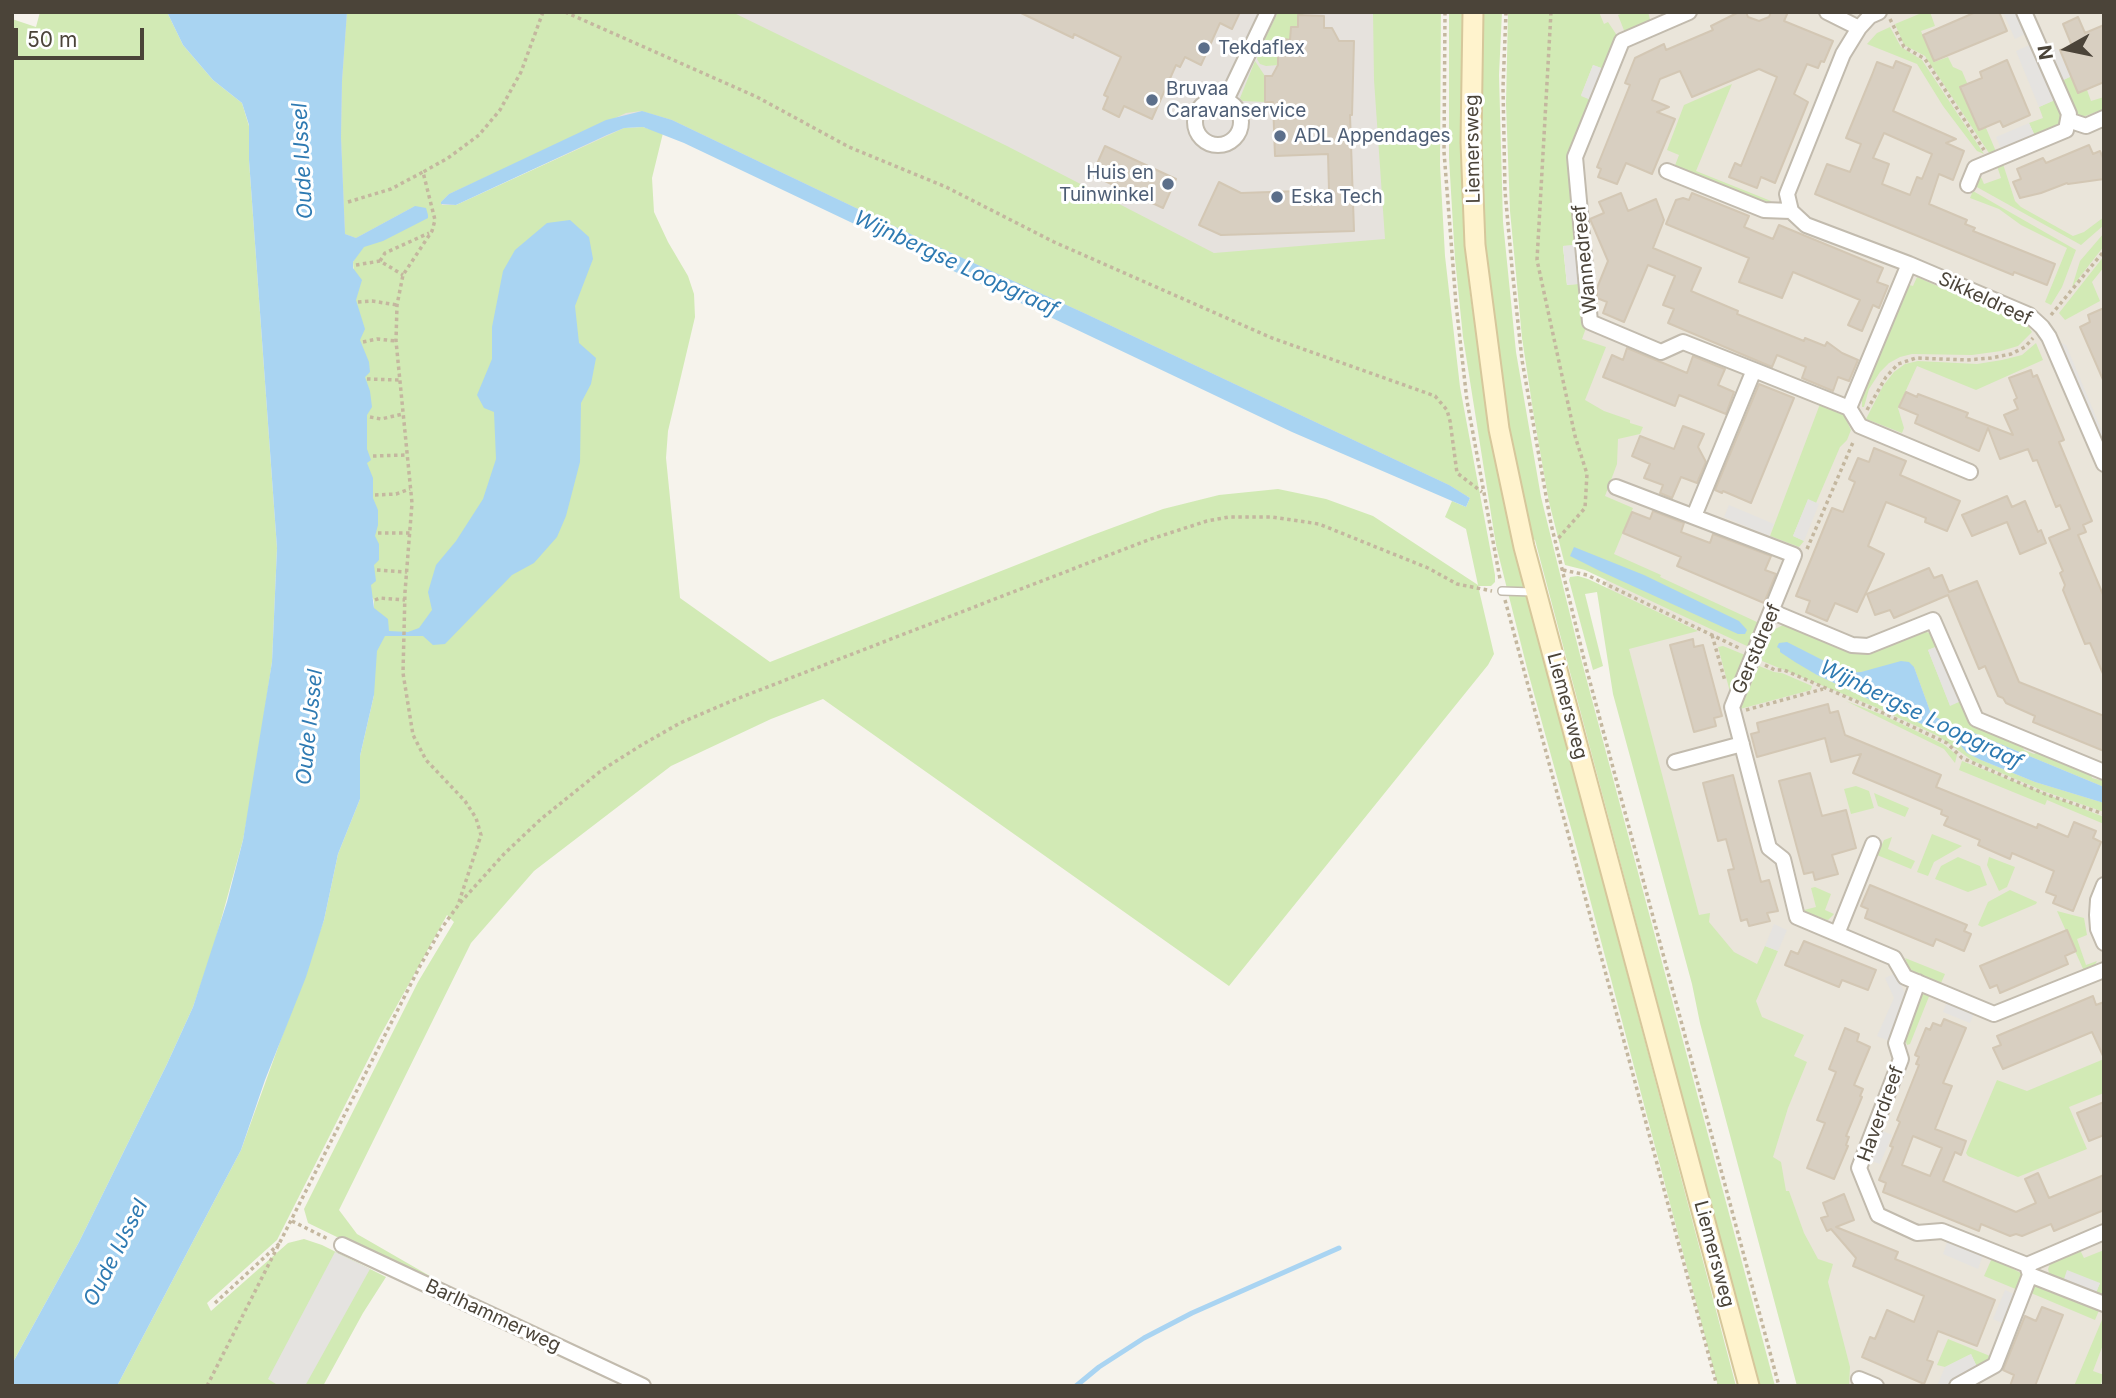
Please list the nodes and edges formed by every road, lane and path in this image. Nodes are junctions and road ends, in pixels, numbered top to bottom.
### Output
1 (543, 12) edge
2 (565, 12) edge
3 (1268, 12) edge
4 (1445, 12) edge
5 (1473, 12) edge
6 (1506, 12) edge
7 (1551, 12) edge
8 (1689, 12) edge
9 (1827, 12) edge
10 (1878, 12) edge
11 (1887, 12) edge
12 (2024, 12) edge
13 (1859, 28) junction
14 (1226, 100) dead end
15 (2104, 118) edge
16 (2068, 120) junction
17 (1990, 161) junction
18 (1667, 171) dead end
19 (423, 172) junction
20 (1968, 185) dead end
21 (348, 202) dead end
22 (1791, 212) junction
23 (432, 231) junction
24 (2104, 251) edge
25 (380, 261) junction
26 (1909, 264) junction
27 (356, 265) dead end
28 (403, 275) junction
29 (358, 302) dead end
30 (397, 305) junction
31 (2042, 327) junction
32 (396, 341) junction
33 (363, 342) dead end
34 (1754, 370) junction
35 (367, 379) dead end
36 (399, 380) junction
37 (1849, 408) junction
38 (403, 414) junction
39 (370, 417) dead end
40 (1860, 426) junction
41 (407, 454) junction
42 (373, 456) dead end
43 (2104, 464) edge
44 (1970, 472) dead end
45 (1616, 487) dead end
46 (410, 489) junction
47 (1483, 493) junction
48 (375, 495) dead end
49 (1694, 516) junction
50 (378, 533) dead end
51 (411, 534) junction
52 (1555, 542) junction
53 (1794, 555) junction
54 (377, 570) dead end
55 (1562, 570) junction
56 (407, 572) junction
57 (1502, 591) junction
58 (1536, 592) junction
59 (375, 600) dead end
60 (405, 600) junction
61 (1773, 612) junction
62 (1712, 635) junction
63 (1754, 658) junction
64 (1824, 688) junction
65 (1733, 710) junction
66 (1742, 744) junction
67 (1675, 762) dead end
68 (2104, 772) edge
69 (2104, 814) edge
70 (1873, 844) dead end
71 (2104, 885) edge
72 (459, 904) junction
73 (1838, 934) junction
74 (2104, 943) edge
75 (2104, 970) edge
76 (1918, 982) junction
77 (292, 1221) junction
78 (2104, 1232) edge
79 (282, 1242) junction
80 (342, 1245) joint
81 (2028, 1270) junction
82 (215, 1303) dead end
83 (2104, 1304) edge
84 (1859, 1379) dead end
85 (1959, 1385) edge
86 (207, 1386) edge
87 (643, 1386) edge
88 (1717, 1386) edge
89 (1749, 1386) edge
90 (1779, 1386) edge
91 (1876, 1386) edge

1 - 19 path
2 - 47 path
3 - 14 street
4 - 47 path, Liemersweg
5 - 58 main road, Liemersweg
6 - 52 path, Liemersweg
7 - 52 path
8 - 34 street, Wannedreef
9 - 13 street
10 - 13 street
11 - 17 path
12 - 16 street
13 - 22 street
15 - 16 street
16 - 17 street
17 - 20 street
18 - 22 street, Sikkeldreef
19 - 21 path
19 - 23 path
22 - 26 street, Sikkeldreef
23 - 25 path
23 - 28 path
24 - 31 path
25 - 27 path
25 - 28 path
26 - 31 street, Sikkeldreef
26 - 37 street
28 - 30 path
29 - 30 path
30 - 32 path
31 - 40 path
31 - 43 street, Sikkeldreef
32 - 33 path
32 - 36 path
34 - 37 street, Wannedreef
34 - 49 street
35 - 36 path
36 - 38 path
37 - 40 street
38 - 39 path
38 - 41 path
40 - 44 street
40 - 53 path
41 - 42 path
41 - 46 path
45 - 49 street
46 - 48 path
46 - 51 path
47 - 57 path, Liemersweg
49 - 53 street
50 - 51 path
51 - 56 path
52 - 55 path, Liemersweg
53 - 61 street, Gerstdreef
54 - 56 path
55 - 62 path
55 - 90 path, Liemersweg
56 - 60 path
57 - 58 lane
57 - 72 path
57 - 88 path, Liemersweg
58 - 89 main road, Liemersweg
59 - 60 path
60 - 72 path
61 - 63 street, Gerstdreef
61 - 68 street
62 - 63 path
62 - 65 path
63 - 64 path
63 - 65 street, Gerstdreef
64 - 65 path
64 - 69 path
65 - 66 street, Gerstdreef
66 - 67 street
66 - 73 street, Gerstdreef
70 - 73 street
71 - 74 street
72 - 77 path
73 - 76 street, Gerstdreef
75 - 76 street, Gerstdreef
76 - 81 street, Haverdreef
77 - 79 path
77 - 80 path
78 - 81 street
79 - 82 path
79 - 86 path
80 - 87 street, Barlhammerweg
81 - 83 street, Haverdreef
81 - 85 street
84 - 91 street

